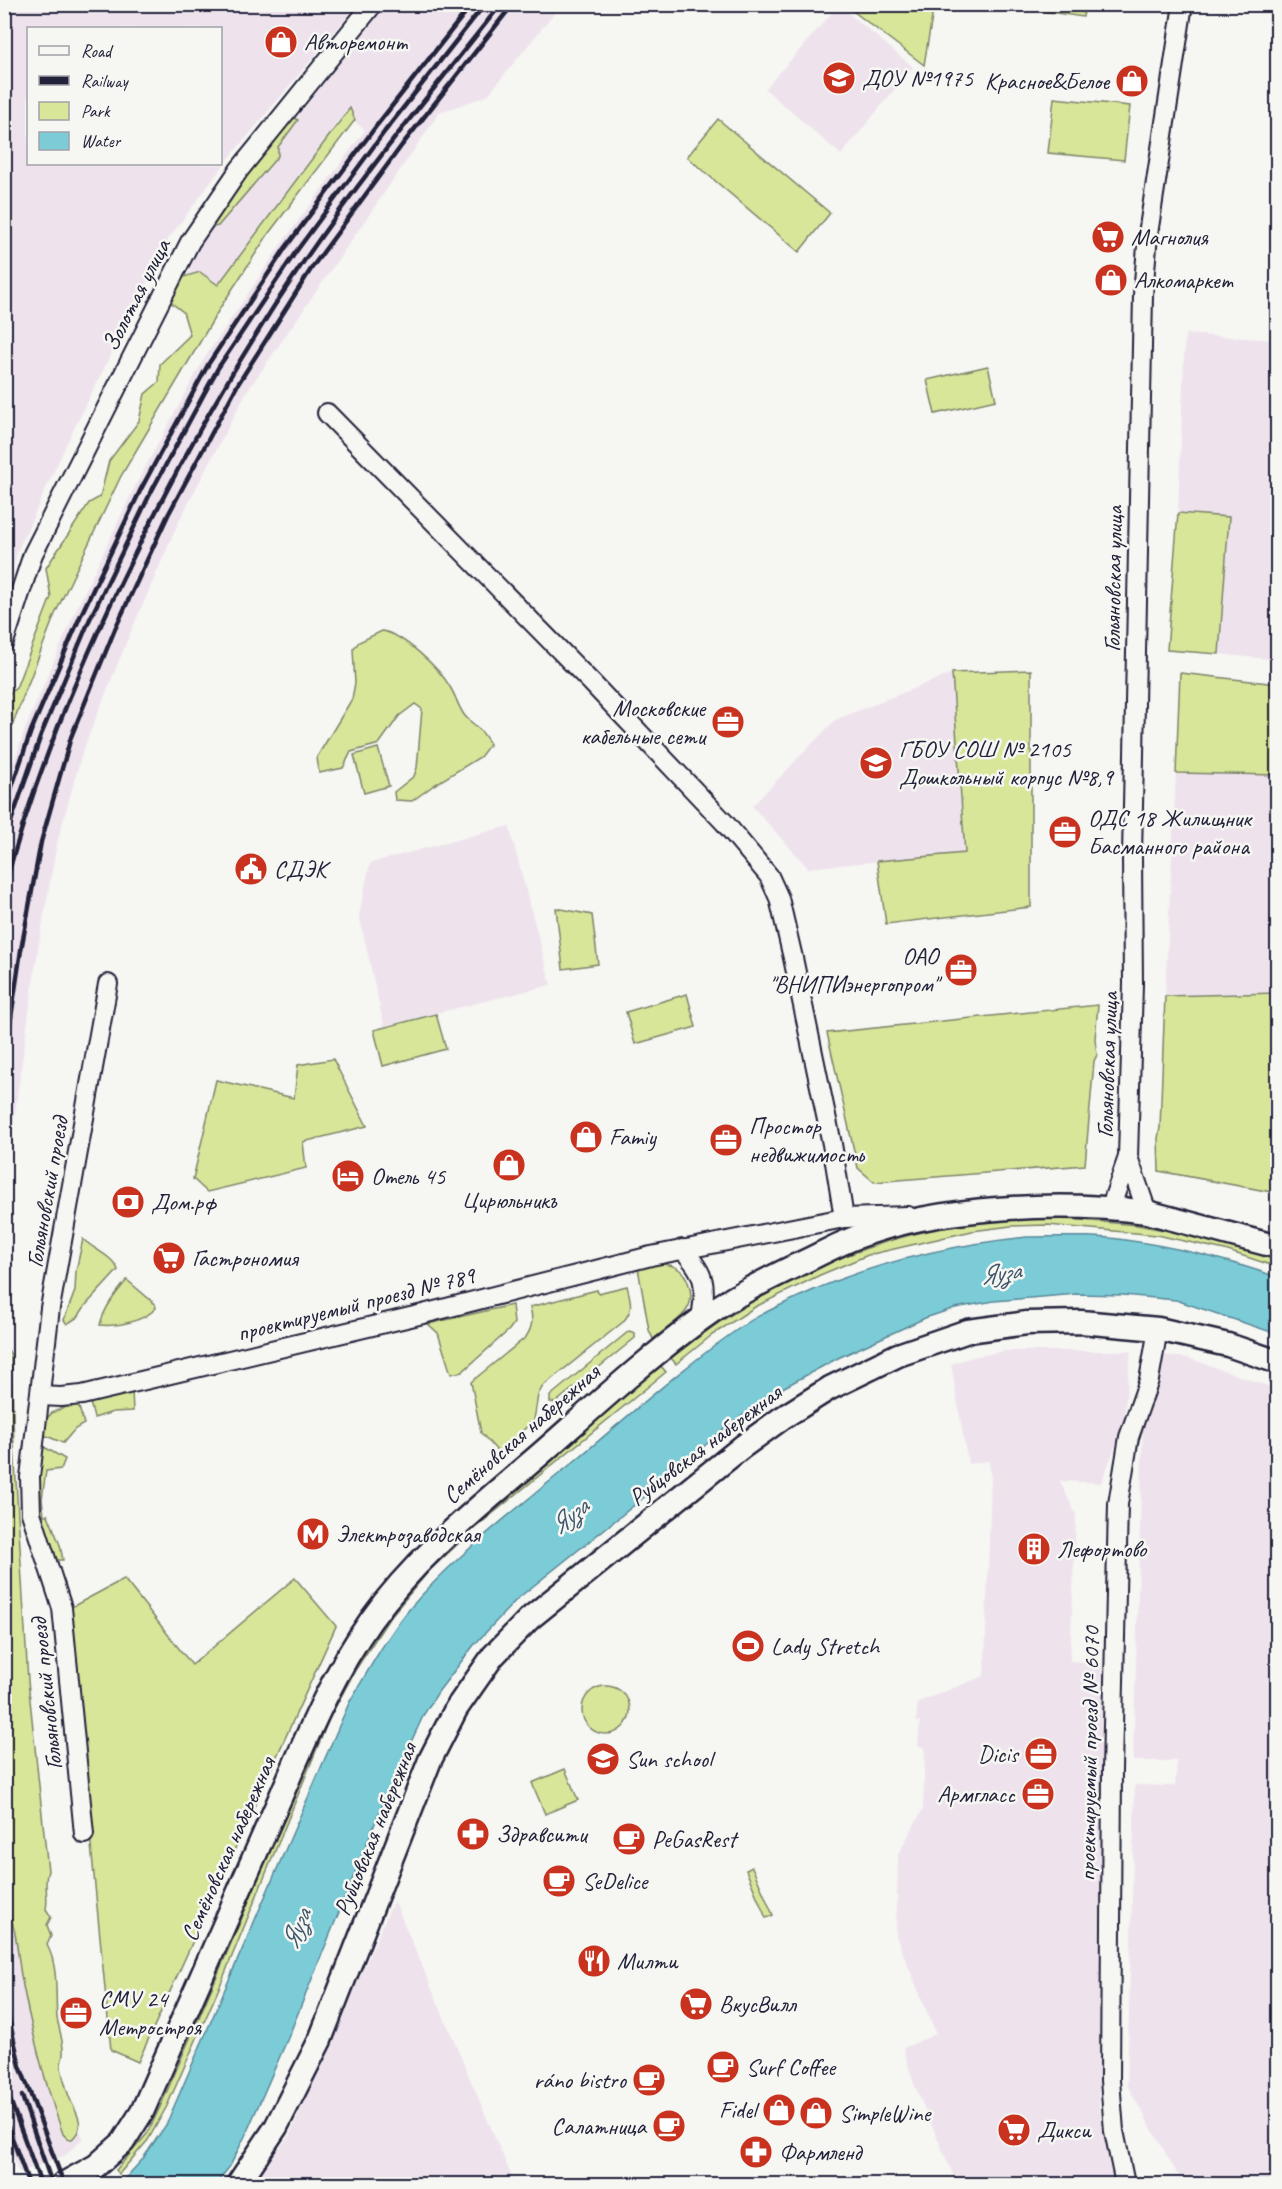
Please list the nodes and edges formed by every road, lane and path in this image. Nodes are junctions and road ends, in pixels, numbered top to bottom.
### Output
1 (373, 4) edge
2 (1183, 4) edge
3 (327, 413) dead end
4 (4, 642) edge
5 (108, 984) dead end
6 (1128, 1157) junction
7 (1110, 1209) junction
8 (1147, 1212) junction
9 (940, 1216) junction
10 (844, 1218) junction
11 (1278, 1247) edge
12 (682, 1249) junction
13 (701, 1319) junction
14 (1158, 1329) junction
15 (1278, 1362) edge
16 (41, 1396) junction
17 (84, 1834) dead end
18 (63, 2184) edge
19 (238, 2184) edge
20 (1125, 2184) edge

1 - 4 street, Золотая улица
2 - 6 street, Гольяновская улица
3 - 10 street
5 - 16 street, Гольяновский проезд
6 - 7 street, Гольяновская улица
6 - 8 street, Гольяновская улица
7 - 8 main road, Семёновская набережная
7 - 9 main road, Семёновская набережная
8 - 11 main road, Семёновская набережная
9 - 10 street, проектируемый проезд № 789
9 - 13 main road, Семёновская набережная
10 - 12 street, проектируемый проезд № 789
12 - 13 street
12 - 16 street, проектируемый проезд № 789
13 - 18 main road, Семёновская набережная
14 - 15 main road, Рубцовская набережная
14 - 19 main road, Рубцовская набережная
14 - 20 street, проектируемый проезд № 6070
16 - 17 street, Гольяновский проезд

